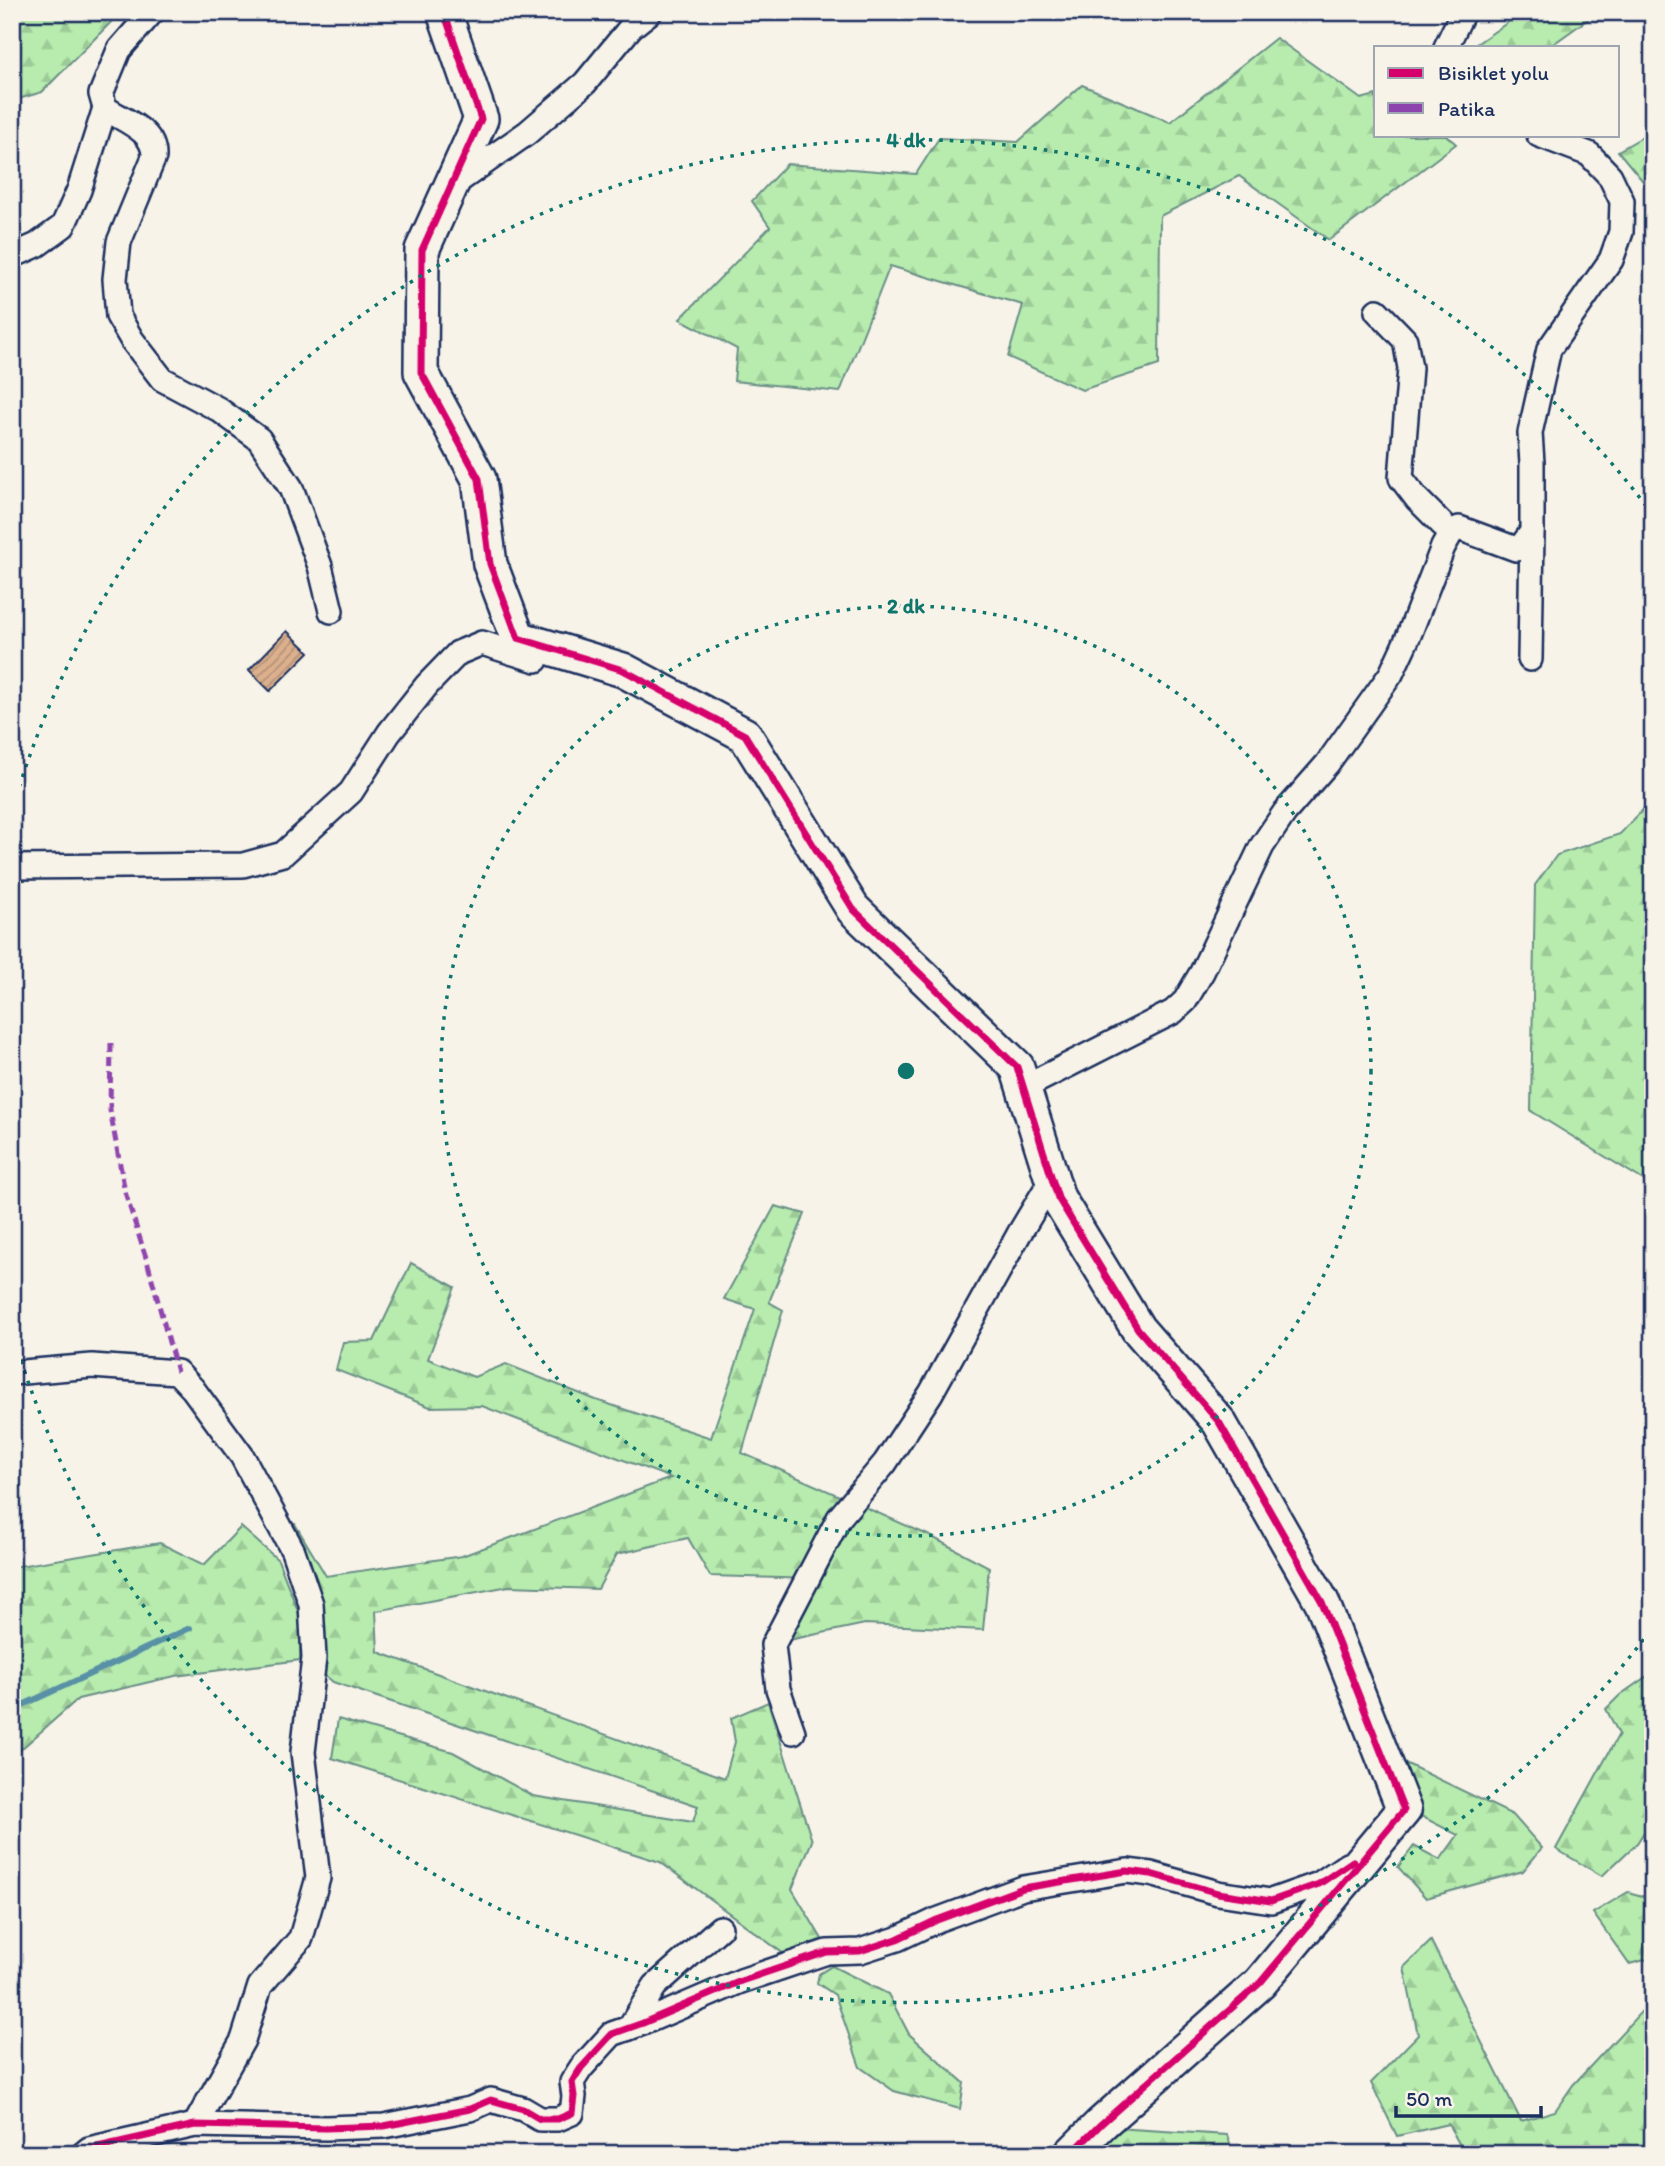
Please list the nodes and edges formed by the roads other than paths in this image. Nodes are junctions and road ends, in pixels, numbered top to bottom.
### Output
1 (152, 12) edge
2 (650, 12) edge
3 (1463, 12) edge
4 (450, 21) edge
5 (1446, 46) edge
6 (105, 108) junction
7 (1542, 136) edge
8 (451, 186) junction
9 (12, 253) edge
10 (1377, 311) dead end
11 (1532, 532) junction
12 (1451, 533) junction
13 (331, 611) dead end
14 (1530, 659) dead end
15 (606, 665) junction
16 (12, 867) edge
17 (1023, 1088) junction
18 (1052, 1179) junction
19 (12, 1373) edge
20 (793, 1732) dead end
21 (1372, 1849) junction
22 (720, 1928) dead end
23 (629, 2028) junction
24 (195, 2125) junction
25 (83, 2154) edge
26 (1071, 2154) edge

1 - 6 street
2 - 8 street
3 - 5 street
4 - 8 street
6 - 9 street
6 - 13 street
7 - 11 street
8 - 15 street
10 - 12 street
11 - 12 street
11 - 14 street
12 - 17 street
15 - 16 street
15 - 17 street
17 - 18 street
18 - 20 street
18 - 21 street
19 - 24 street
21 - 23 street
21 - 26 street
22 - 23 street
23 - 24 street
24 - 25 street

